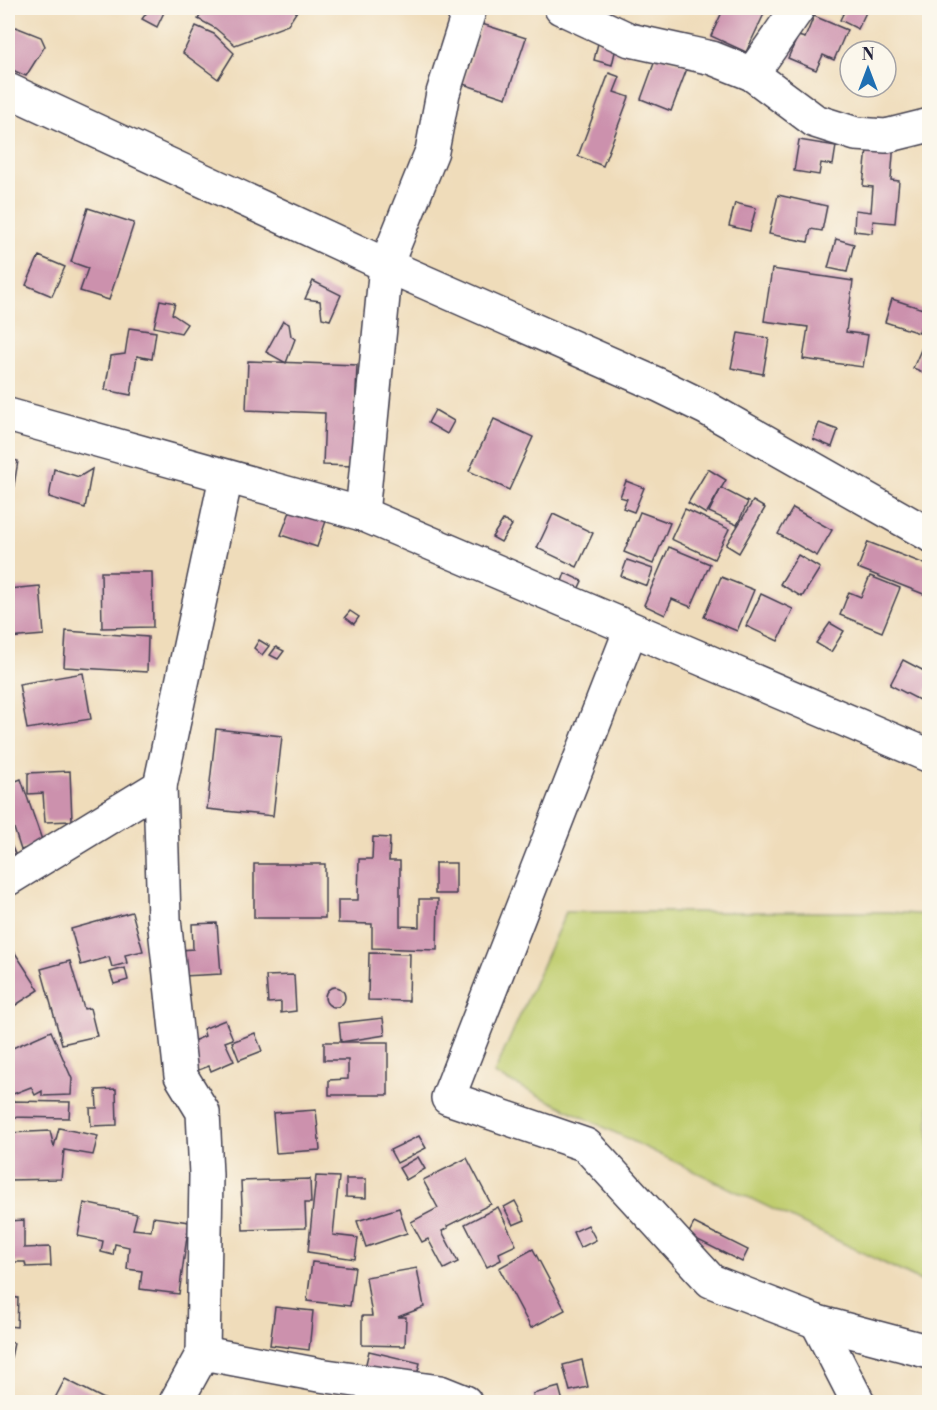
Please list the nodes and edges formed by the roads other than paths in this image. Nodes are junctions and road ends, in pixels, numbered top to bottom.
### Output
1 (470, 8) edge
2 (561, 8) edge
3 (798, 8) edge
4 (752, 75) junction
5 (8, 90) edge
6 (930, 125) edge
7 (386, 265) junction
8 (8, 415) edge
9 (226, 477) junction
10 (362, 514) junction
11 (930, 535) edge
12 (631, 629) junction
13 (930, 756) edge
14 (160, 786) junction
15 (8, 879) edge
16 (818, 1322) junction
17 (930, 1352) edge
18 (202, 1353) junction
19 (176, 1402) edge
20 (465, 1402) edge
21 (858, 1402) edge

1 - 7 street
2 - 4 street
3 - 4 street
4 - 6 street
5 - 7 street
7 - 10 street
7 - 11 street
8 - 9 street
9 - 10 street
9 - 14 street
10 - 12 street
12 - 13 street
12 - 16 street
14 - 15 street
14 - 18 street
16 - 17 street
16 - 21 street
18 - 19 street
18 - 20 street

